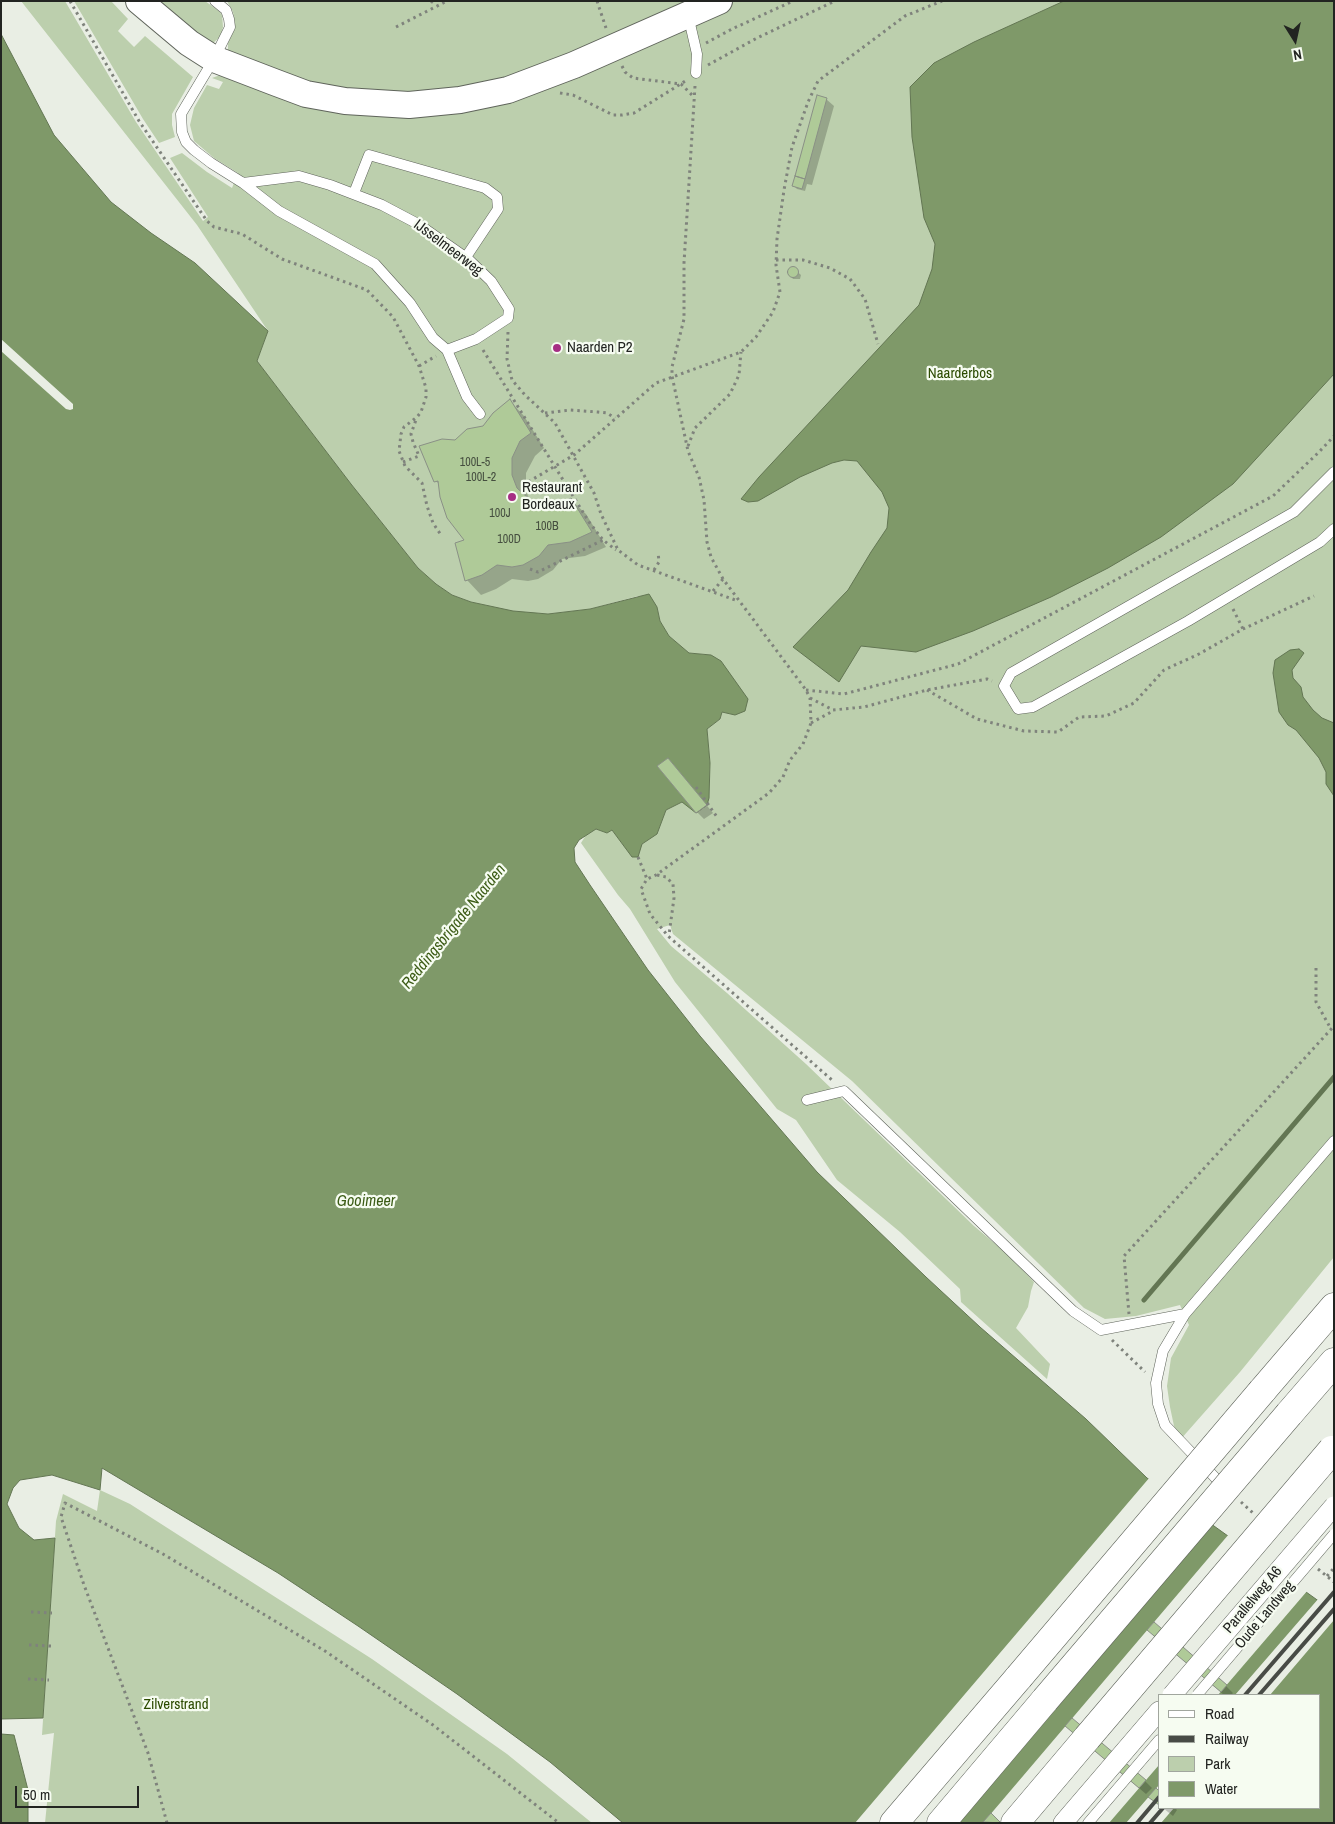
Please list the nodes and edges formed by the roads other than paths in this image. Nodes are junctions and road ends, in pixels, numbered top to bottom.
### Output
1 (139, 1) edge
2 (215, 1) edge
3 (719, 1) edge
4 (688, 15) junction
5 (214, 59) junction
6 (696, 73) road end
7 (243, 183) junction
8 (354, 193) junction
9 (466, 258) junction
10 (446, 350) junction
11 (480, 414) dead end
12 (1334, 472) edge
13 (1334, 529) edge
14 (807, 1100) dead end
15 (1334, 1141) edge
16 (1334, 1307) edge
17 (1185, 1314) junction
18 (1334, 1362) edge
19 (1333, 1449) edge
20 (1229, 1492) dead end
21 (1334, 1506) edge
22 (1334, 1534) edge
23 (1173, 1694) edge
24 (1198, 1694) edge
25 (1158, 1712) edge
26 (1158, 1741) edge
27 (894, 1823) edge
28 (941, 1823) edge
29 (1015, 1823) edge
30 (1063, 1823) edge
31 (1088, 1823) edge

1 - 5 main road
2 - 5 lane
3 - 4 main road
4 - 5 main road
4 - 6 lane
5 - 7 lane
7 - 8 lane, IJsselmeerweg
7 - 10 lane
8 - 9 lane, IJsselmeerweg
8 - 9 lane
9 - 10 lane, IJsselmeerweg
10 - 11 lane
12 - 13 lane
14 - 17 lane
15 - 17 lane
16 - 27 highway, bridge
17 - 20 lane
18 - 28 highway, bridge
19 - 29 highway, bridge
21 - 23 street, Parallelweg A6, bridge
22 - 24 lane, Oude Landweg, bridge
25 - 30 street
26 - 31 lane

